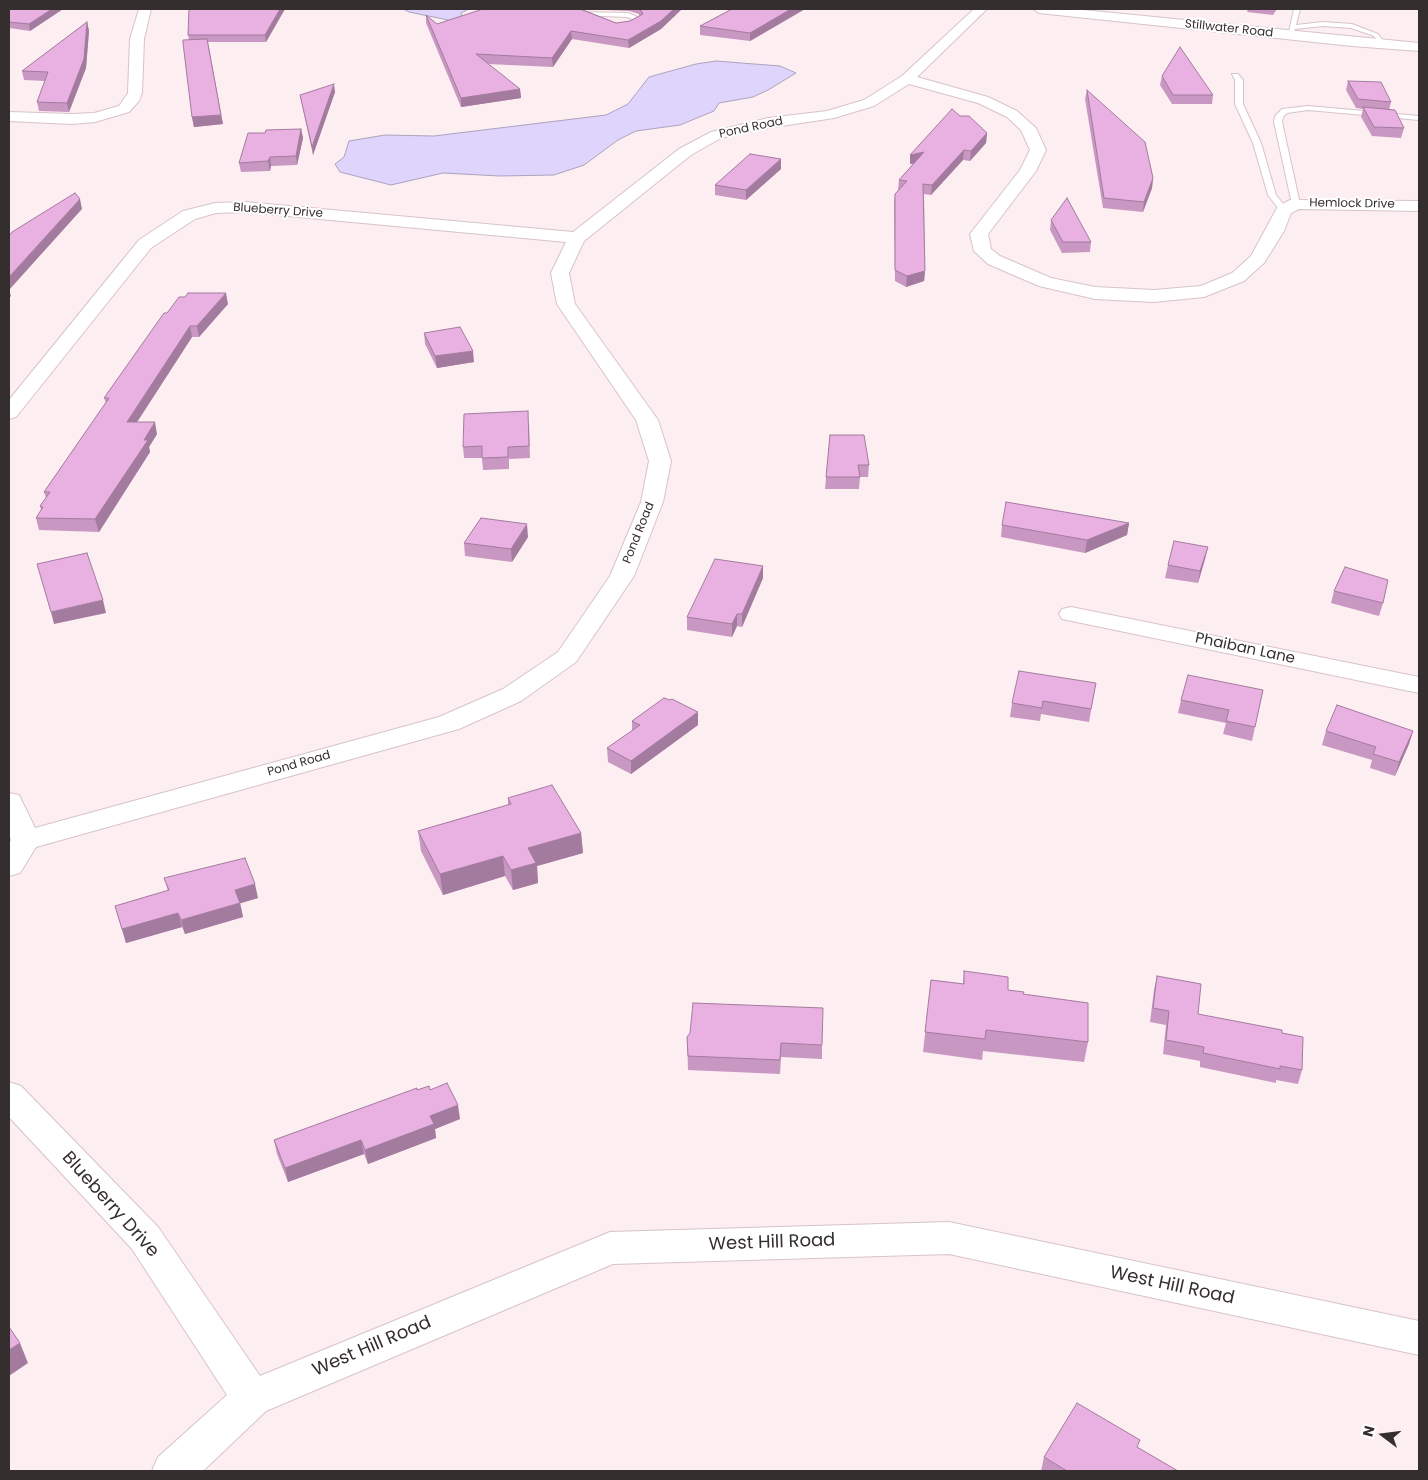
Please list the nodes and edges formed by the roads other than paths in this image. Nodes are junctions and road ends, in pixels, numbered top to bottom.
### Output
1 (145, 9) edge
2 (981, 9) edge
3 (1039, 9) edge
4 (1297, 9) edge
5 (596, 21) edge
6 (616, 27) edge
7 (1291, 31) junction
8 (1419, 48) edge
9 (1235, 76) dead end
10 (907, 78) junction
11 (9, 117) edge
12 (1419, 118) edge
13 (1419, 206) edge
14 (1290, 207) junction
15 (577, 238) junction
16 (9, 413) edge
17 (1071, 614) dead end
18 (1419, 685) edge
19 (9, 802) edge
20 (26, 840) junction
21 (9, 866) edge
22 (9, 1095) edge
23 (1419, 1338) edge
24 (252, 1398) junction
25 (173, 1471) edge

1 - 11 street
2 - 10 street, Pond Road
3 - 7 street, Stillwater Road
4 - 7 lane
5 - 6 lane
7 - 8 street, Stillwater Road
9 - 14 lane
10 - 14 street
10 - 15 street, Pond Road
12 - 14 lane
13 - 14 street, Hemlock Drive
15 - 16 street, Blueberry Drive
15 - 20 street, Pond Road
17 - 18 street, Phaiban Lane
19 - 20 street
20 - 21 street
22 - 24 street, Blueberry Drive
23 - 24 street, West Hill Road
24 - 25 street, West Hill Road

